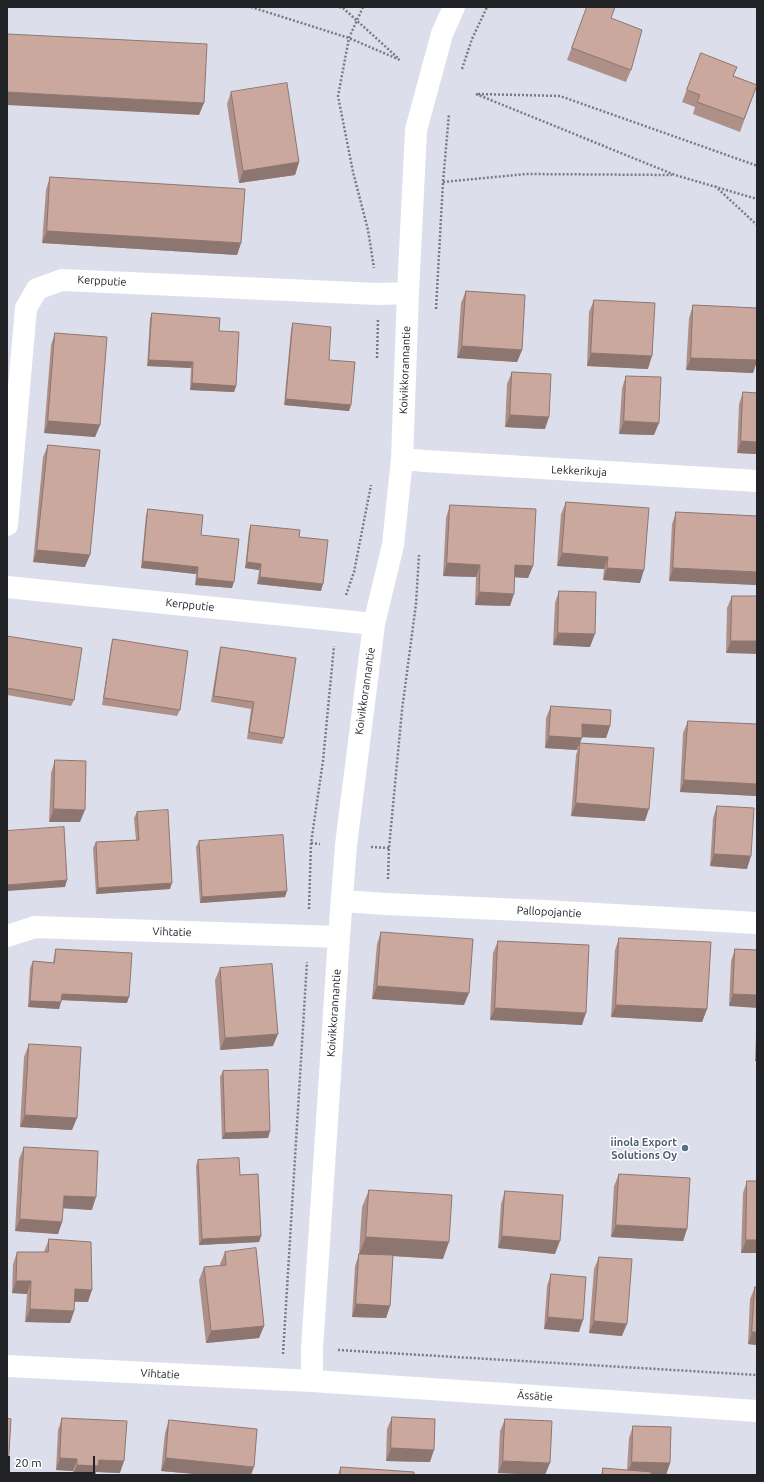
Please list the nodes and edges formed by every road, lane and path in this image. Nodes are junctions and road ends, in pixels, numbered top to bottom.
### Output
1 (251, 7) edge
2 (339, 7) edge
3 (363, 7) edge
4 (454, 7) edge
5 (487, 7) edge
6 (356, 20) junction
7 (349, 38) junction
8 (460, 75) dead end
9 (449, 112) dead end
10 (757, 167) edge
11 (675, 175) junction
12 (714, 186) junction
13 (757, 199) edge
14 (757, 225) edge
15 (408, 293) junction
16 (378, 294) junction
17 (377, 363) dead end
18 (402, 459) junction
19 (372, 478) dead end
20 (757, 481) edge
21 (7, 525) edge
22 (7, 587) edge
23 (337, 620) junction
24 (374, 624) junction
25 (342, 901) junction
26 (757, 923) edge
27 (7, 936) edge
28 (309, 936) junction
29 (338, 937) junction
30 (312, 1348) junction
31 (283, 1350) junction
32 (7, 1366) edge
33 (757, 1375) edge
34 (282, 1381) junction
35 (312, 1381) junction
36 (757, 1411) edge

1 - 7 path
2 - 6 path
3 - 6 path
4 - 15 street, Koivikkorannantie
5 - 8 path
6 - 7 path
6 - 7 path
7 - 16 path
9 - 11 path
10 - 11 path
11 - 12 path
12 - 13 path
12 - 14 path
15 - 16 street, Kerpputie
15 - 18 street, Koivikkorannantie
16 - 17 path
16 - 21 street, Kerpputie
18 - 20 street, Lekkerikuja
18 - 24 street, Koivikkorannantie
19 - 23 path
22 - 23 street, Kerpputie
23 - 24 street, Kerpputie
23 - 28 path
24 - 25 street, Koivikkorannantie
25 - 26 street, Pallopojantie
25 - 29 street, Koivikkorannantie
27 - 28 street, Vihtatie
28 - 29 street, Vihtatie
28 - 31 path
29 - 30 street, Koivikkorannantie
30 - 31 path
30 - 33 path
30 - 35 street, Koivikkorannantie
31 - 34 path
32 - 34 street, Vihtatie
34 - 35 street, Vihtatie
35 - 36 street, Ässätie

